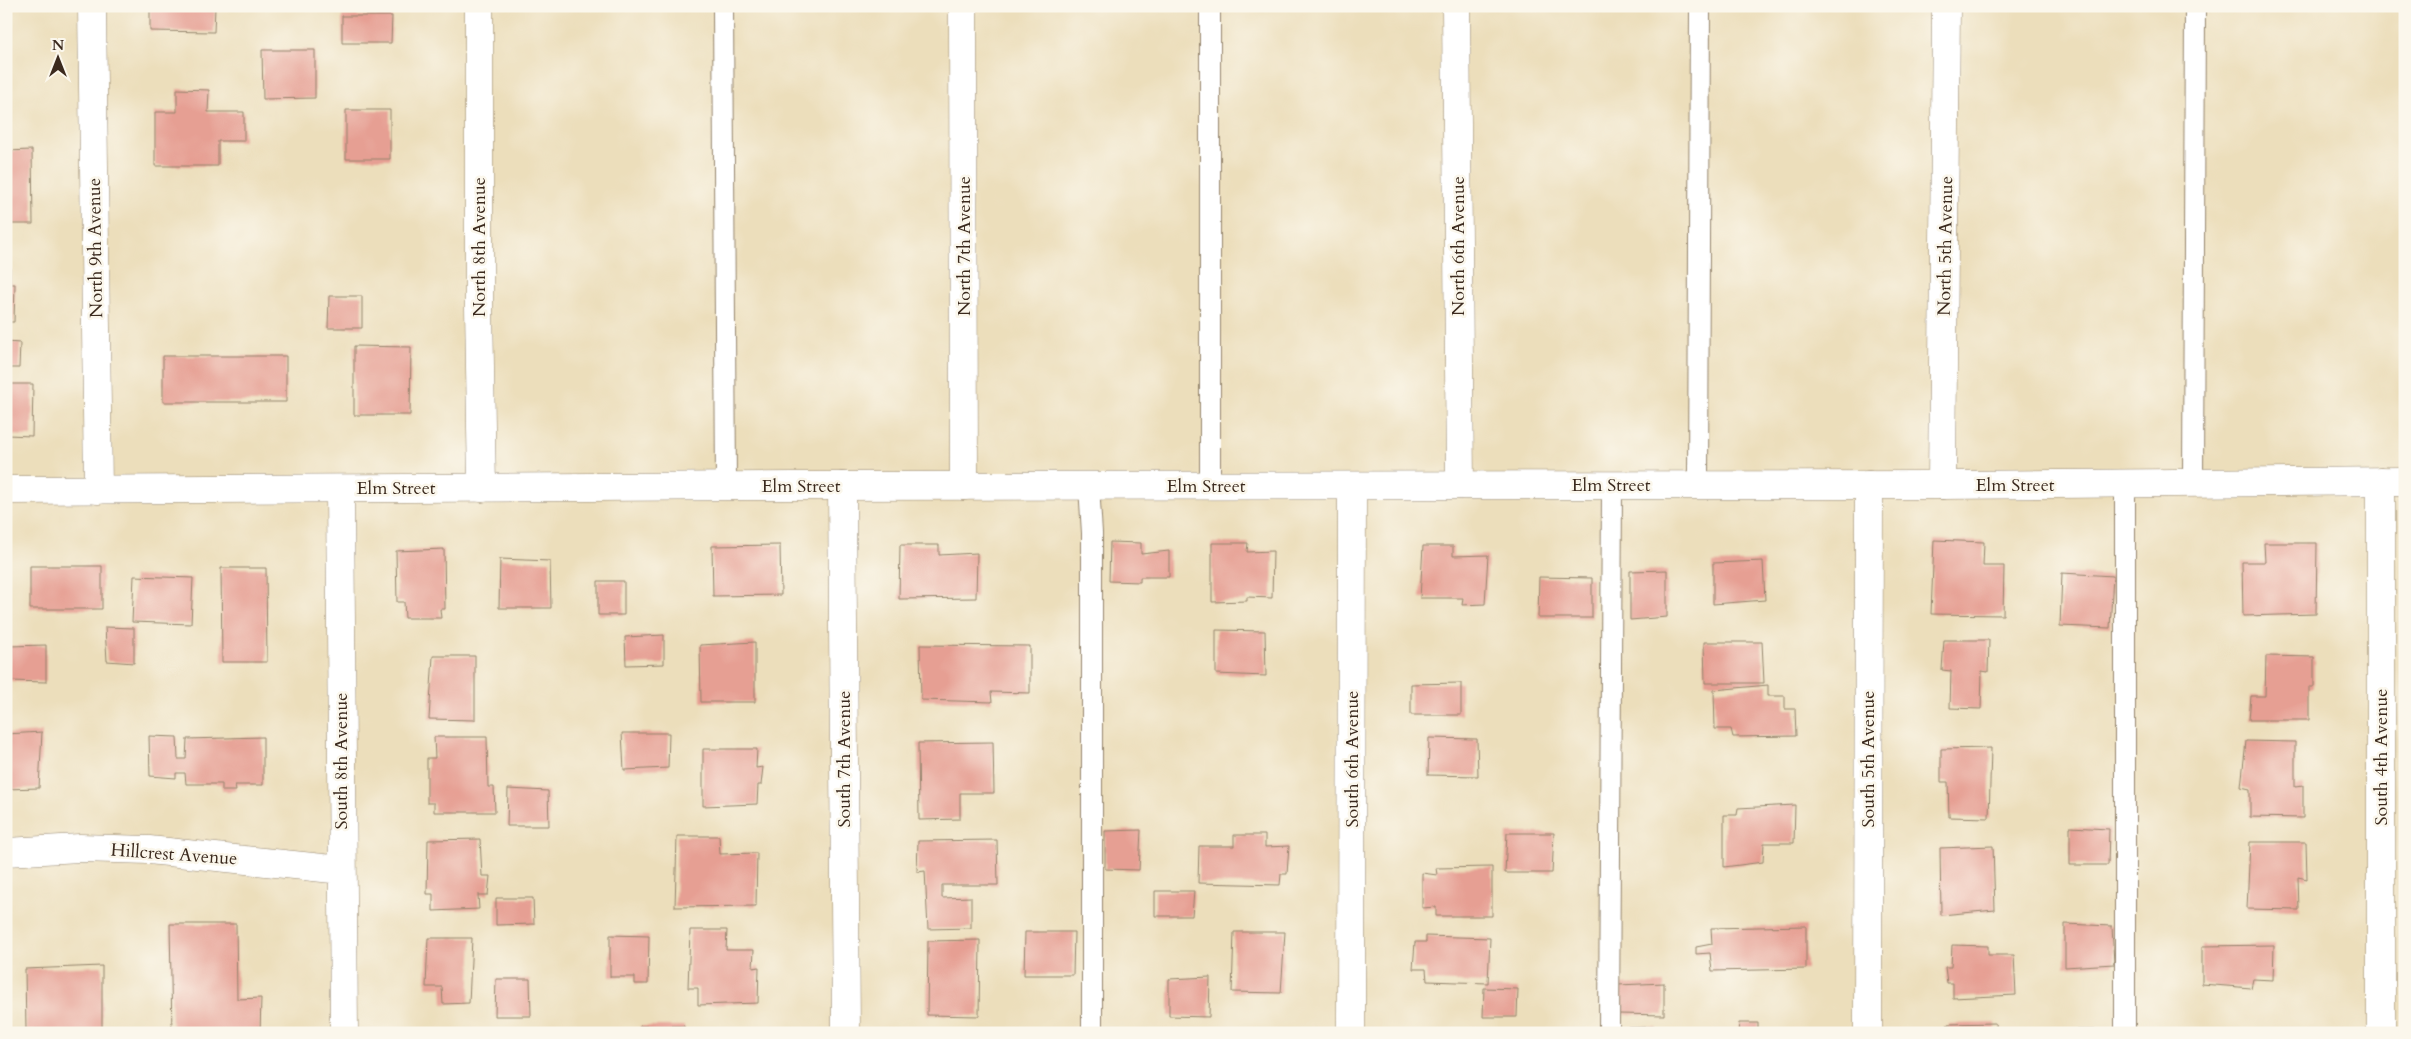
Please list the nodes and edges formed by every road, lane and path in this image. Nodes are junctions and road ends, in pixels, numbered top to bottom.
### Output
1 (92, 6) edge
2 (479, 6) edge
3 (723, 6) edge
4 (963, 6) edge
5 (1210, 6) edge
6 (1456, 6) edge
7 (1700, 6) edge
8 (1946, 6) edge
9 (2196, 6) edge
10 (2393, 482) edge
11 (2193, 483) junction
12 (1612, 484) junction
13 (2125, 484) junction
14 (1460, 485) junction
15 (1698, 485) junction
16 (1869, 485) junction
17 (1942, 485) junction
18 (842, 486) junction
19 (964, 486) junction
20 (1089, 486) junction
21 (1210, 486) junction
22 (1352, 486) junction
23 (726, 487) junction
24 (482, 488) junction
25 (340, 489) junction
26 (6, 490) edge
27 (98, 490) junction
28 (6, 852) edge
29 (342, 870) junction
30 (344, 1033) edge
31 (846, 1033) edge
32 (1092, 1033) edge
33 (1351, 1033) edge
34 (1609, 1033) edge
35 (1868, 1033) edge
36 (2125, 1033) edge
37 (2381, 1033) edge

1 - 27 street, North 9th Avenue
2 - 24 street, North 8th Avenue
3 - 23 lane
4 - 19 street, North 7th Avenue
5 - 21 lane
6 - 14 street, North 6th Avenue
7 - 15 lane
8 - 17 street, North 5th Avenue
9 - 11 lane
10 - 11 street, Elm Street
10 - 37 street, South 4th Avenue
11 - 13 street, Elm Street
12 - 14 street, Elm Street
12 - 15 street, Elm Street
12 - 34 lane
13 - 17 street, Elm Street
13 - 36 lane
14 - 22 street, Elm Street
15 - 16 street, Elm Street
16 - 17 street, Elm Street
16 - 35 street, South 5th Avenue
18 - 19 street, Elm Street
18 - 23 street, Elm Street
18 - 31 street, South 7th Avenue
19 - 20 street, Elm Street
20 - 21 street, Elm Street
20 - 32 lane
21 - 22 street, Elm Street
22 - 33 street, South 6th Avenue
23 - 24 street, Elm Street
24 - 25 street, Elm Street
25 - 27 street, Elm Street
25 - 29 street, South 8th Avenue
26 - 27 street, Elm Street
28 - 29 street, Hillcrest Avenue
29 - 30 street, South 8th Avenue

